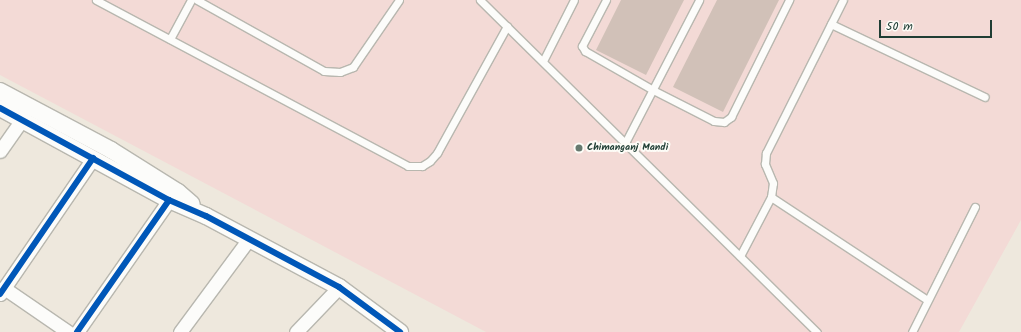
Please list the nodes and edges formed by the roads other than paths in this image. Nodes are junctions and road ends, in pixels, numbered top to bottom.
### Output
1 (96, 0) edge
2 (191, 0) edge
3 (197, 0) edge
4 (399, 0) edge
5 (480, 0) edge
6 (574, 0) edge
7 (606, 0) edge
8 (699, 0) edge
9 (789, 0) edge
10 (844, 0) edge
11 (831, 24) junction
12 (507, 26) junction
13 (170, 39) junction
14 (543, 61) junction
15 (653, 90) junction
16 (0, 91) edge
17 (985, 97) dead end
18 (0, 108) edge
19 (22, 119) junction
20 (625, 143) junction
21 (0, 151) edge
22 (93, 158) junction
23 (771, 197) junction
24 (169, 200) junction
25 (975, 206) dead end
26 (206, 216) junction
27 (248, 240) junction
28 (740, 256) junction
29 (339, 288) junction
30 (2, 291) edge
31 (927, 300) junction
32 (68, 332) edge
33 (77, 332) edge
34 (180, 332) edge
35 (296, 332) edge
36 (400, 332) edge
37 (817, 332) edge
38 (912, 332) edge

1 - 13 lane
2 - 13 lane
3 - 4 lane
5 - 12 lane
6 - 14 lane
7 - 15 lane
8 - 15 lane
9 - 15 lane
10 - 11 lane
11 - 17 lane
11 - 23 lane
12 - 13 lane
12 - 14 lane
14 - 20 lane
15 - 20 lane
16 - 26 street
18 - 19 street
19 - 21 street
19 - 22 street
20 - 28 lane
22 - 24 street
22 - 30 street
23 - 28 lane
23 - 31 lane
24 - 26 street
24 - 33 street
25 - 31 lane
26 - 27 street
27 - 29 street
27 - 34 street
28 - 37 lane
29 - 35 street
29 - 36 street
30 - 32 street
31 - 38 lane

